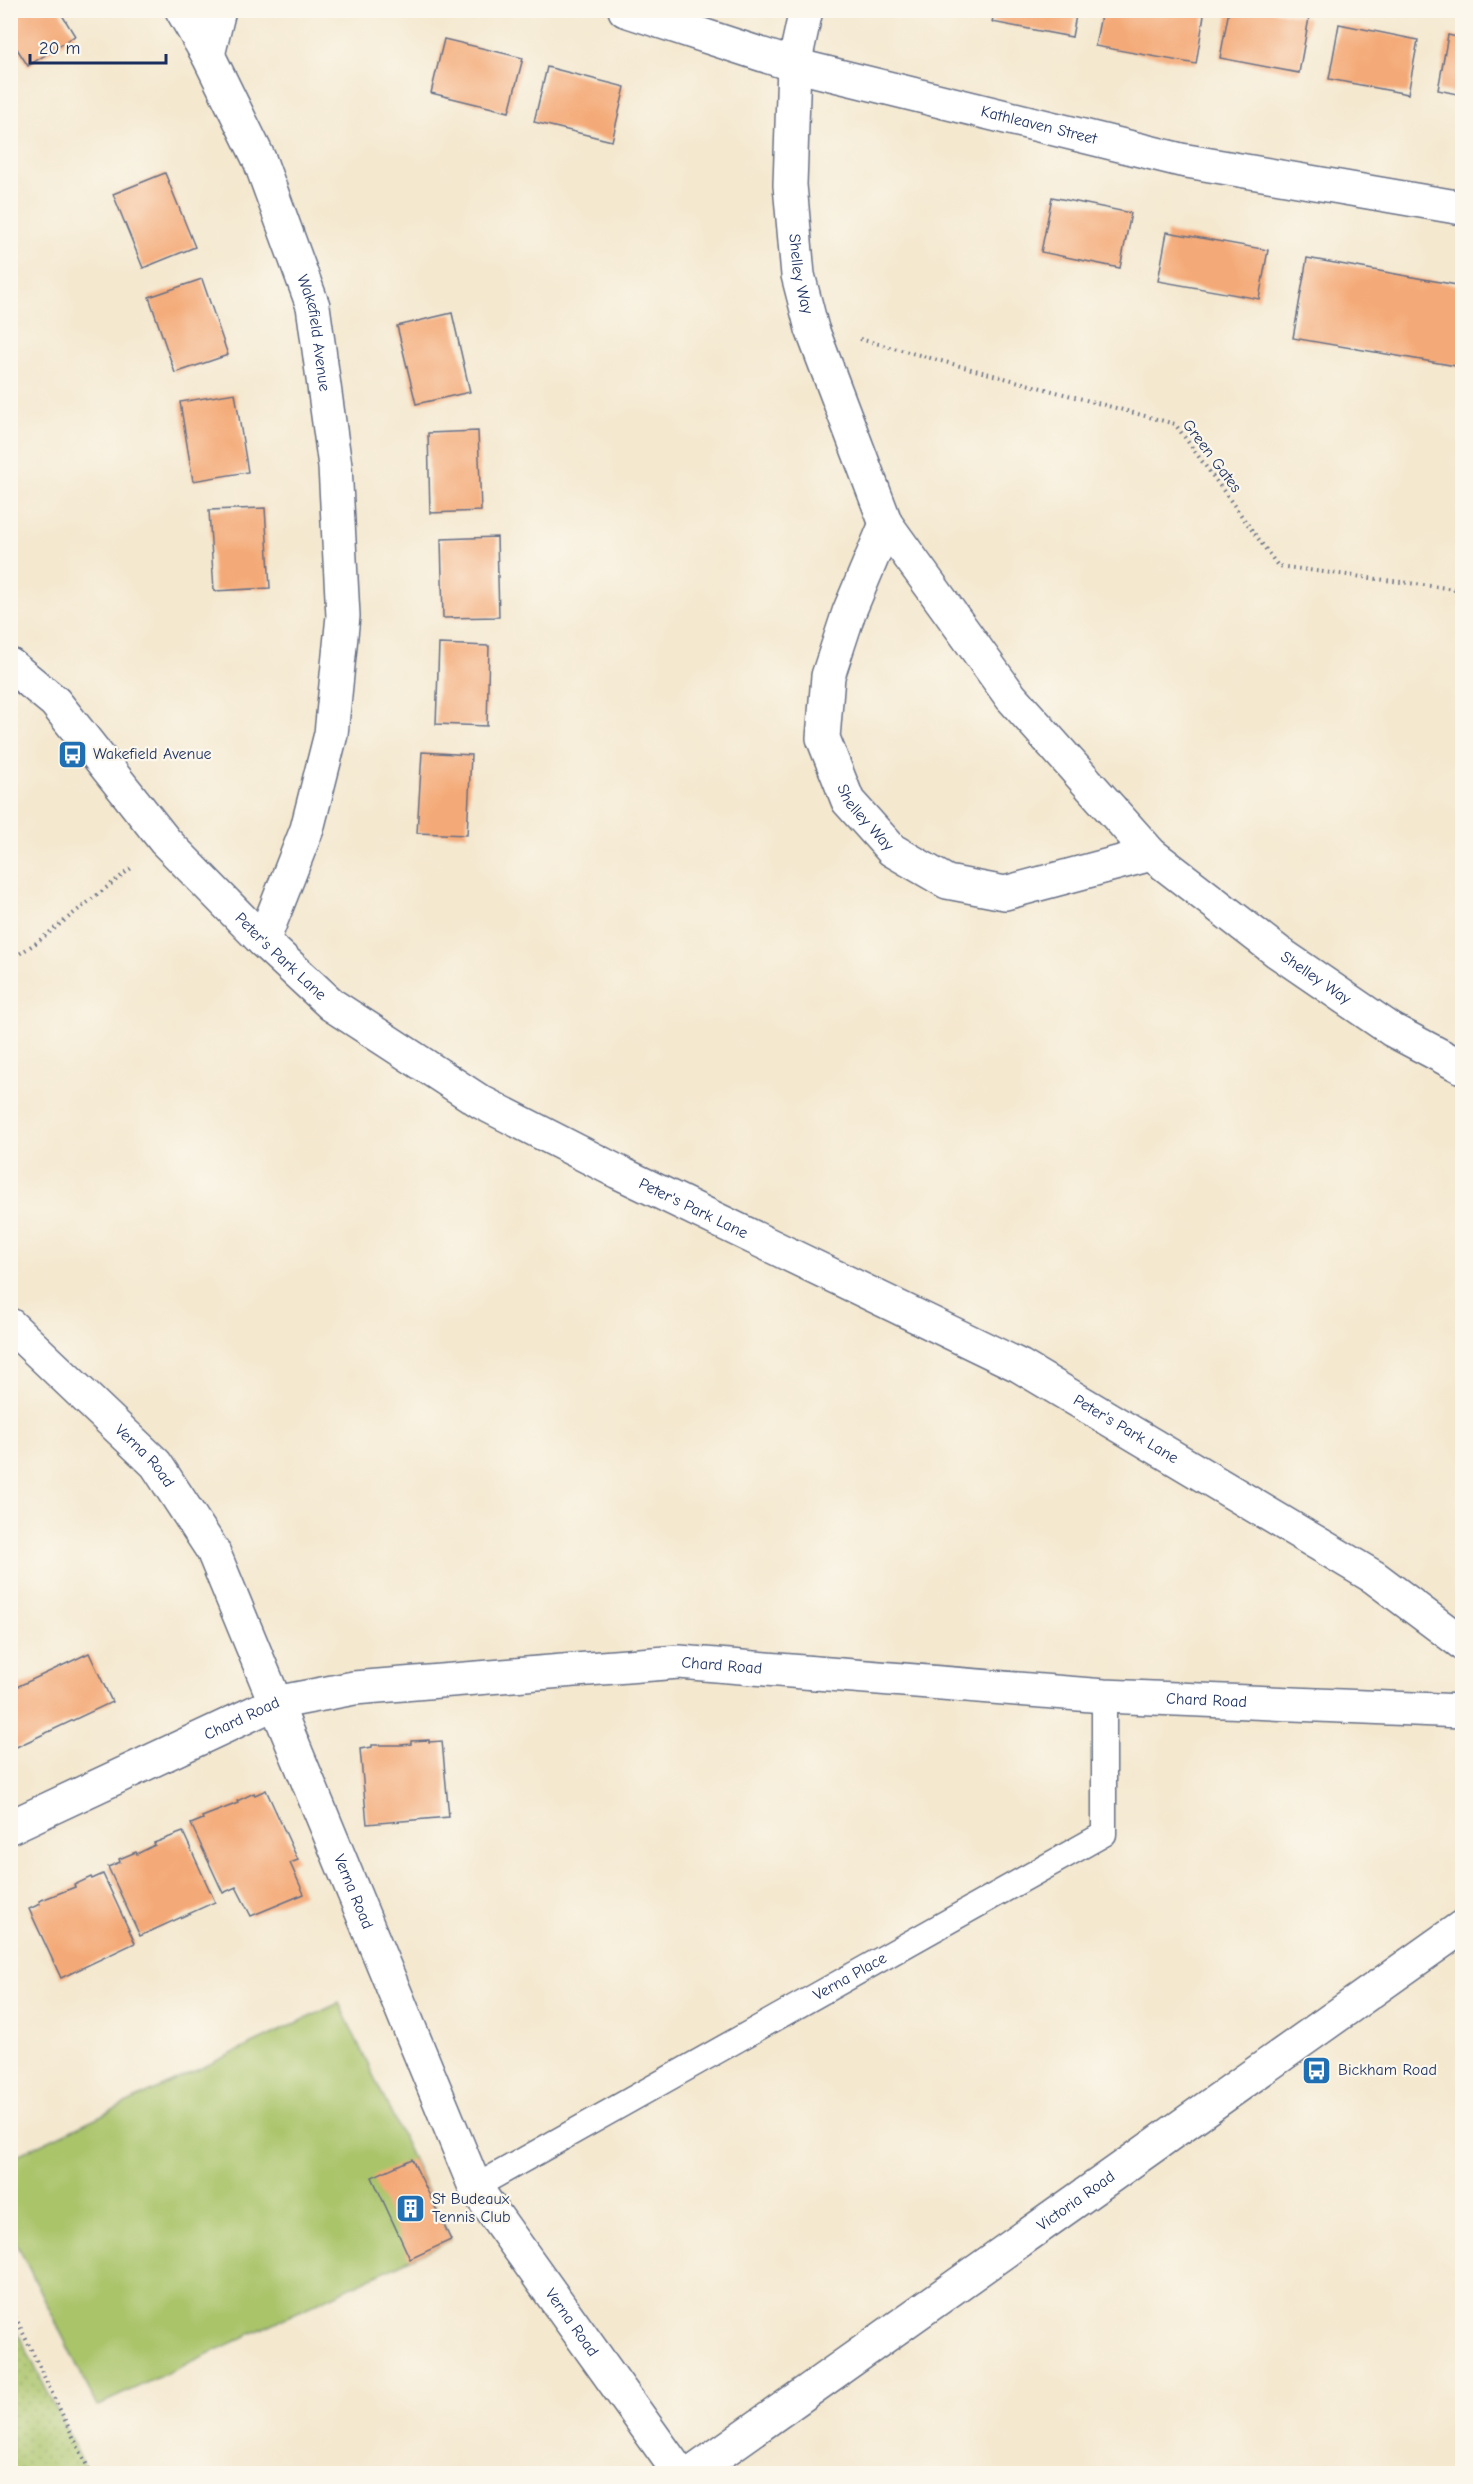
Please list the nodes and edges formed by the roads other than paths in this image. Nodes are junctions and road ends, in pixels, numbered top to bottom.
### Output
1 (182, 10) edge
2 (219, 10) edge
3 (625, 10) edge
4 (806, 10) edge
5 (208, 55) junction
6 (794, 65) junction
7 (1462, 208) edge
8 (886, 524) junction
9 (10, 665) edge
10 (1150, 854) junction
11 (263, 941) junction
12 (1462, 1067) edge
13 (10, 1325) edge
14 (1462, 1643) edge
15 (1104, 1696) junction
16 (275, 1703) junction
17 (1462, 1711) edge
18 (10, 1827) edge
19 (1462, 1926) edge
20 (475, 2187) junction
21 (680, 2474) edge
22 (691, 2474) edge

1 - 5 street, Wakefield Avenue
2 - 5 street
3 - 6 street, Kathleaven Street
4 - 6 street, Shelley Way
5 - 11 street, Wakefield Avenue
6 - 7 street, Kathleaven Street
6 - 8 street, Shelley Way
8 - 10 street, Shelley Way
8 - 10 street, Shelley Way
9 - 11 street, Peter's Park Lane
10 - 12 street, Shelley Way
11 - 14 street, Peter's Park Lane
13 - 16 street, Verna Road
15 - 16 street, Chard Road
15 - 17 street, Chard Road
15 - 20 lane, Verna Place
16 - 18 street, Chard Road
16 - 20 street, Verna Road
19 - 22 street, Victoria Road
20 - 21 street, Verna Road

